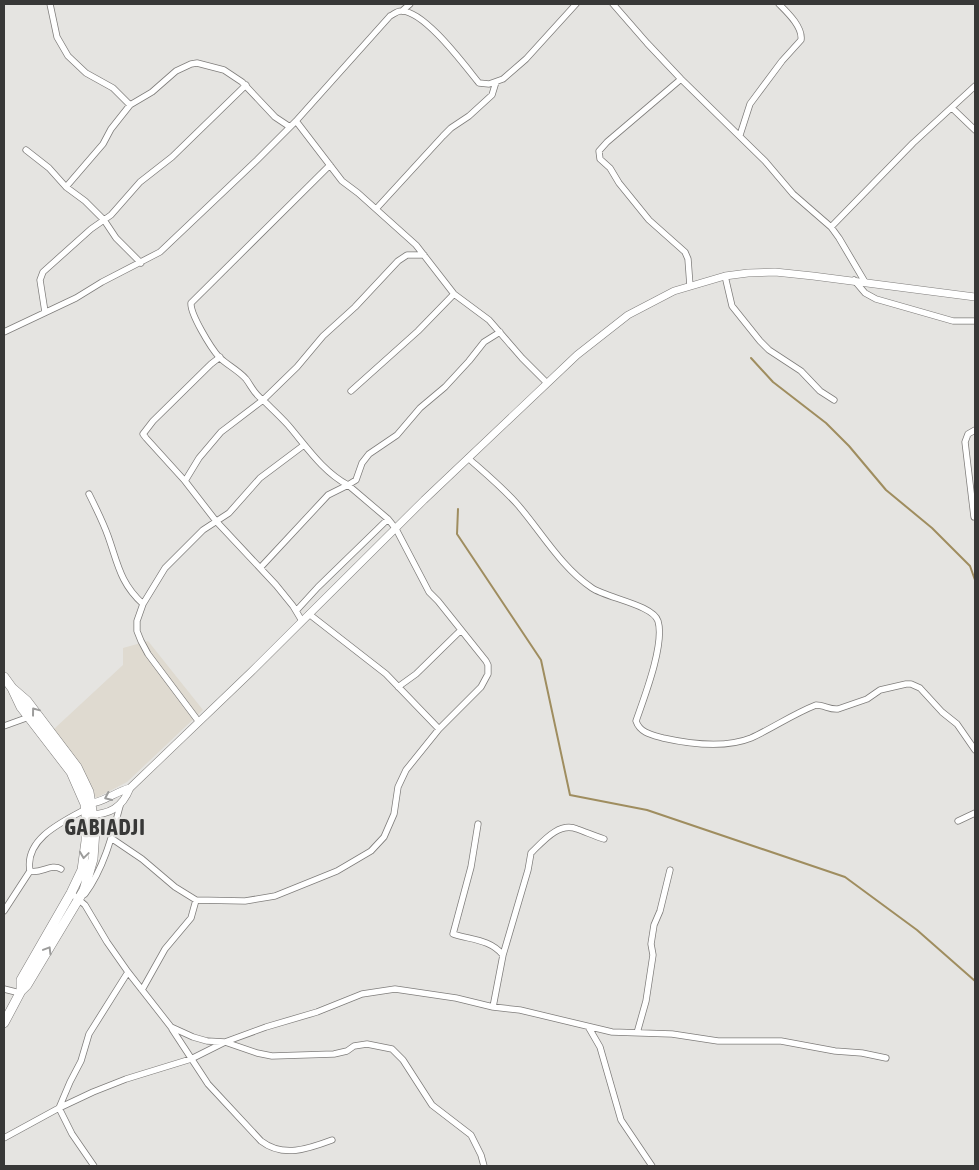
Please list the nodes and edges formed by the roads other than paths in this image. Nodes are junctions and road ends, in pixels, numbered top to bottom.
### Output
1 (50, 4) edge
2 (410, 4) edge
3 (576, 4) edge
4 (613, 4) edge
5 (778, 4) edge
6 (402, 11) junction
7 (681, 78) junction
8 (496, 82) junction
9 (246, 85) junction
10 (975, 86) edge
11 (130, 105) junction
12 (952, 108) junction
13 (296, 121) junction
14 (290, 127) junction
15 (975, 130) edge
16 (740, 136) junction
17 (26, 150) dead end
18 (330, 165) junction
19 (66, 187) junction
20 (376, 210) junction
21 (104, 220) junction
22 (831, 227) junction
23 (424, 255) junction
24 (141, 263) junction
25 (725, 276) junction
26 (854, 280) junction
27 (865, 282) junction
28 (690, 286) junction
29 (454, 294) junction
30 (975, 297) edge
31 (45, 312) junction
32 (975, 322) edge
33 (4, 332) edge
34 (500, 332) junction
35 (220, 357) junction
36 (547, 383) junction
37 (351, 392) dead end
38 (263, 400) junction
39 (834, 400) dead end
40 (975, 430) edge
41 (304, 445) junction
42 (468, 458) junction
43 (185, 481) junction
44 (348, 485) junction
45 (90, 494) dead end
46 (974, 517) edge
47 (388, 519) junction
48 (216, 521) junction
49 (396, 529) junction
50 (260, 568) junction
51 (143, 604) junction
52 (296, 611) junction
53 (309, 614) junction
54 (302, 621) junction
55 (461, 630) junction
56 (4, 677) edge
57 (398, 687) junction
58 (12, 688) junction
59 (29, 717) junction
60 (199, 722) junction
61 (4, 726) edge
62 (439, 729) junction
63 (975, 750) edge
64 (130, 788) junction
65 (120, 806) junction
66 (88, 809) junction
67 (975, 813) edge
68 (958, 821) dead end
69 (478, 824) dead end
70 (111, 838) junction
71 (604, 839) dead end
72 (61, 869) dead end
73 (670, 870) dead end
74 (30, 872) junction
75 (77, 897) junction
76 (196, 900) junction
77 (4, 911) edge
78 (503, 955) junction
79 (128, 972) junction
80 (4, 989) edge
81 (142, 990) junction
82 (20, 992) junction
83 (493, 1007) junction
84 (4, 1023) edge
85 (171, 1027) junction
86 (589, 1028) junction
87 (637, 1033) junction
88 (225, 1042) junction
89 (886, 1058) dead end
90 (191, 1059) junction
91 (59, 1108) junction
92 (4, 1138) edge
93 (332, 1140) dead end
94 (94, 1166) edge
95 (484, 1166) edge
96 (652, 1166) edge

1 - 11 street
2 - 6 street
3 - 8 street
4 - 7 street
5 - 16 street
6 - 8 street
6 - 13 street
7 - 16 street
7 - 28 street
8 - 20 street
9 - 11 street
9 - 14 street
9 - 21 street
10 - 12 street
11 - 19 street
12 - 15 street
12 - 22 street
13 - 14 street
13 - 18 street
14 - 24 street
16 - 22 street
17 - 19 street
18 - 20 street
18 - 35 street
19 - 21 street
20 - 23 street
21 - 24 street
21 - 31 street
22 - 27 street
23 - 29 street
23 - 38 street
24 - 31 street
25 - 26 street
25 - 28 street
25 - 39 street
26 - 27 street
26 - 32 street
27 - 30 street
28 - 36 street
29 - 34 street
29 - 37 street
31 - 33 street
34 - 36 street
34 - 44 street
35 - 38 street
35 - 43 street
36 - 42 street
38 - 41 street
38 - 43 street
40 - 46 street
41 - 44 street
41 - 48 street
42 - 49 street
42 - 63 street
43 - 48 street
44 - 47 street
44 - 50 street
45 - 51 street
47 - 49 street
47 - 52 street
48 - 50 street
48 - 51 street
49 - 53 street
49 - 55 street
50 - 52 street
51 - 60 street
52 - 54 street
53 - 54 street
53 - 57 street
54 - 60 street
55 - 57 street
55 - 62 street
56 - 58 main road
57 - 62 street
58 - 59 main road
66 -> 58 main road
59 - 61 street
59 - 66 main road
60 - 64 street
62 - 76 street
64 - 65 street
64 -> 66 street
65 - 66 street
65 - 70 street
66 - 74 street
66 - 75 main road
67 - 68 street
69 - 78 street
70 - 75 street
70 - 76 street
71 - 78 street
72 - 74 street
73 - 87 street
74 - 77 street
75 - 79 street
75 - 82 main road
76 - 81 street
78 - 83 street
79 - 81 street
79 - 91 street
80 - 82 street
81 - 85 street
82 - 84 main road
83 - 86 street
83 - 88 street
85 - 88 street
85 - 90 street
86 - 87 street
86 - 96 street
87 - 89 street
88 - 90 street
88 - 95 street
90 - 91 street
90 - 93 street
91 - 92 street
91 - 94 street

